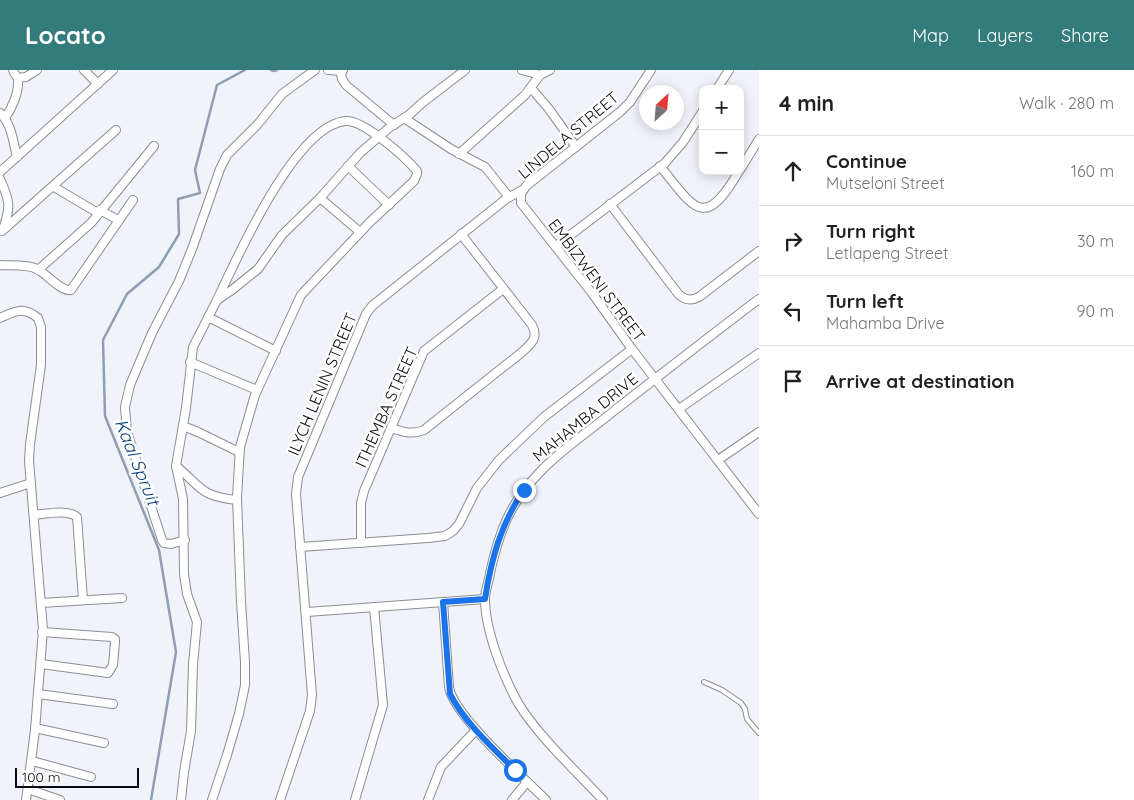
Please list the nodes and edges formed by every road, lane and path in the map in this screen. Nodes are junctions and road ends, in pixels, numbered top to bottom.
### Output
1 (13, 70) edge
2 (37, 70) edge
3 (84, 70) edge
4 (113, 70) edge
5 (315, 70) edge
6 (328, 70) edge
7 (342, 70) edge
8 (465, 70) edge
9 (522, 70) edge
10 (550, 70) edge
11 (651, 70) edge
12 (729, 70) edge
13 (540, 75) junction
14 (18, 78) junction
15 (98, 84) junction
16 (720, 85) edge
17 (531, 88) junction
18 (3, 116) edge
19 (699, 116) edge
20 (404, 118) junction
21 (394, 125) junction
22 (116, 130) dead end
23 (379, 136) junction
24 (759, 139) edge
25 (154, 146) dead end
26 (576, 147) junction
27 (459, 154) junction
28 (17, 157) junction
29 (744, 163) edge
30 (348, 166) junction
31 (660, 166) junction
32 (0, 172) edge
33 (737, 175) edge
34 (0, 179) edge
35 (54, 187) junction
36 (521, 194) junction
37 (509, 197) junction
38 (320, 198) junction
39 (133, 200) dead end
40 (610, 204) junction
41 (389, 205) junction
42 (99, 211) junction
43 (118, 220) junction
44 (360, 232) junction
45 (1, 233) edge
46 (461, 234) junction
47 (556, 246) junction
48 (759, 251) edge
49 (0, 265) edge
50 (38, 270) junction
51 (503, 289) junction
52 (759, 299) edge
53 (217, 300) junction
54 (208, 317) junction
55 (0, 318) edge
56 (632, 348) junction
57 (276, 351) junction
58 (759, 353) edge
59 (190, 362) junction
60 (656, 378) junction
61 (257, 390) junction
62 (679, 409) junction
63 (182, 426) junction
64 (391, 428) junction
65 (759, 432) edge
66 (239, 452) junction
67 (718, 460) junction
68 (176, 466) junction
69 (31, 483) junction
70 (0, 493) edge
71 (237, 500) junction
72 (758, 511) edge
73 (34, 515) junction
74 (185, 540) junction
75 (362, 543) junction
76 (300, 547) junction
77 (122, 598) dead end
78 (485, 599) junction
79 (83, 600) junction
80 (443, 602) junction
81 (41, 603) junction
82 (374, 608) junction
83 (307, 612) junction
84 (42, 632) junction
85 (41, 664) junction
86 (704, 682) dead end
87 (38, 694) junction
88 (113, 704) dead end
89 (35, 728) junction
90 (476, 730) junction
91 (759, 734) edge
92 (104, 743) dead end
93 (32, 761) junction
94 (91, 777) dead end
95 (527, 782) junction
96 (28, 789) junction
97 (26, 800) edge
98 (60, 800) edge
99 (181, 800) edge
100 (212, 800) edge
101 (280, 800) edge
102 (355, 800) edge
103 (428, 800) edge
104 (512, 800) edge
105 (546, 800) edge
106 (603, 800) edge

1 - 14 street
2 - 14 street
3 - 15 street
4 - 15 street
5 - 74 street
6 - 7 street
7 - 21 street
8 - 20 street
9 - 13 street
10 - 13 street
11 - 26 street, LINDELA STREET
12 - 16 street
13 - 17 street
14 - 18 street
15 - 28 street
17 - 26 street
17 - 27 street
18 - 28 street
19 - 31 street
20 - 21 street
20 - 27 street
21 - 23 street
22 - 35 street
23 - 30 street
23 - 41 street
23 - 53 street
24 - 29 street
25 - 42 street
26 - 36 street, LINDELA STREET
27 - 37 street
28 - 32 street
30 - 38 street
30 - 41 street
31 - 33 street
31 - 40 street
34 - 45 street
35 - 42 street
35 - 45 street
36 - 37 street, LINDELA STREET
36 - 47 street, EMBIZWENI STREET
37 - 46 street, ILYCH LENIN STREET
38 - 44 street
38 - 53 street
39 - 43 street
40 - 47 street
40 - 48 street
41 - 44 street
42 - 43 street
42 - 50 street
43 - 50 street
44 - 57 street
46 - 51 street
46 - 76 street, ILYCH LENIN STREET
47 - 56 street, EMBIZWENI STREET
49 - 50 street
51 - 64 street, ITHEMBA STREET
51 - 64 street
52 - 60 street, MAHAMBA DRIVE
53 - 54 street
54 - 57 street
54 - 59 street
55 - 69 street
56 - 60 street, EMBIZWENI STREET
56 - 75 street
57 - 61 street
58 - 62 street
59 - 61 street
59 - 63 street
60 - 62 street, EMBIZWENI STREET
60 - 78 street, MAHAMBA DRIVE
61 - 66 street
62 - 67 street, EMBIZWENI STREET
63 - 66 street
63 - 68 street
64 - 75 street, ITHEMBA STREET
65 - 67 street
66 - 71 street
67 - 72 street, EMBIZWENI STREET
68 - 71 street
68 - 74 street
69 - 70 street
69 - 73 street
71 - 100 street
73 - 79 street
73 - 81 street
74 - 99 street
75 - 76 street
76 - 83 street, ILYCH LENIN STREET
77 - 79 street
78 - 80 street
78 - 106 street, MAHAMBA DRIVE
79 - 81 street
80 - 82 street
80 - 90 street
81 - 84 street
82 - 83 street
82 - 102 street
83 - 101 street, ILYCH LENIN STREET
84 - 85 street
84 - 85 street
85 - 87 street
86 - 91 lane
87 - 88 street
87 - 89 street
89 - 92 street
89 - 93 street
90 - 95 street
90 - 103 street
93 - 94 street
93 - 96 street
95 - 104 street
95 - 105 street
96 - 97 street
96 - 98 street

